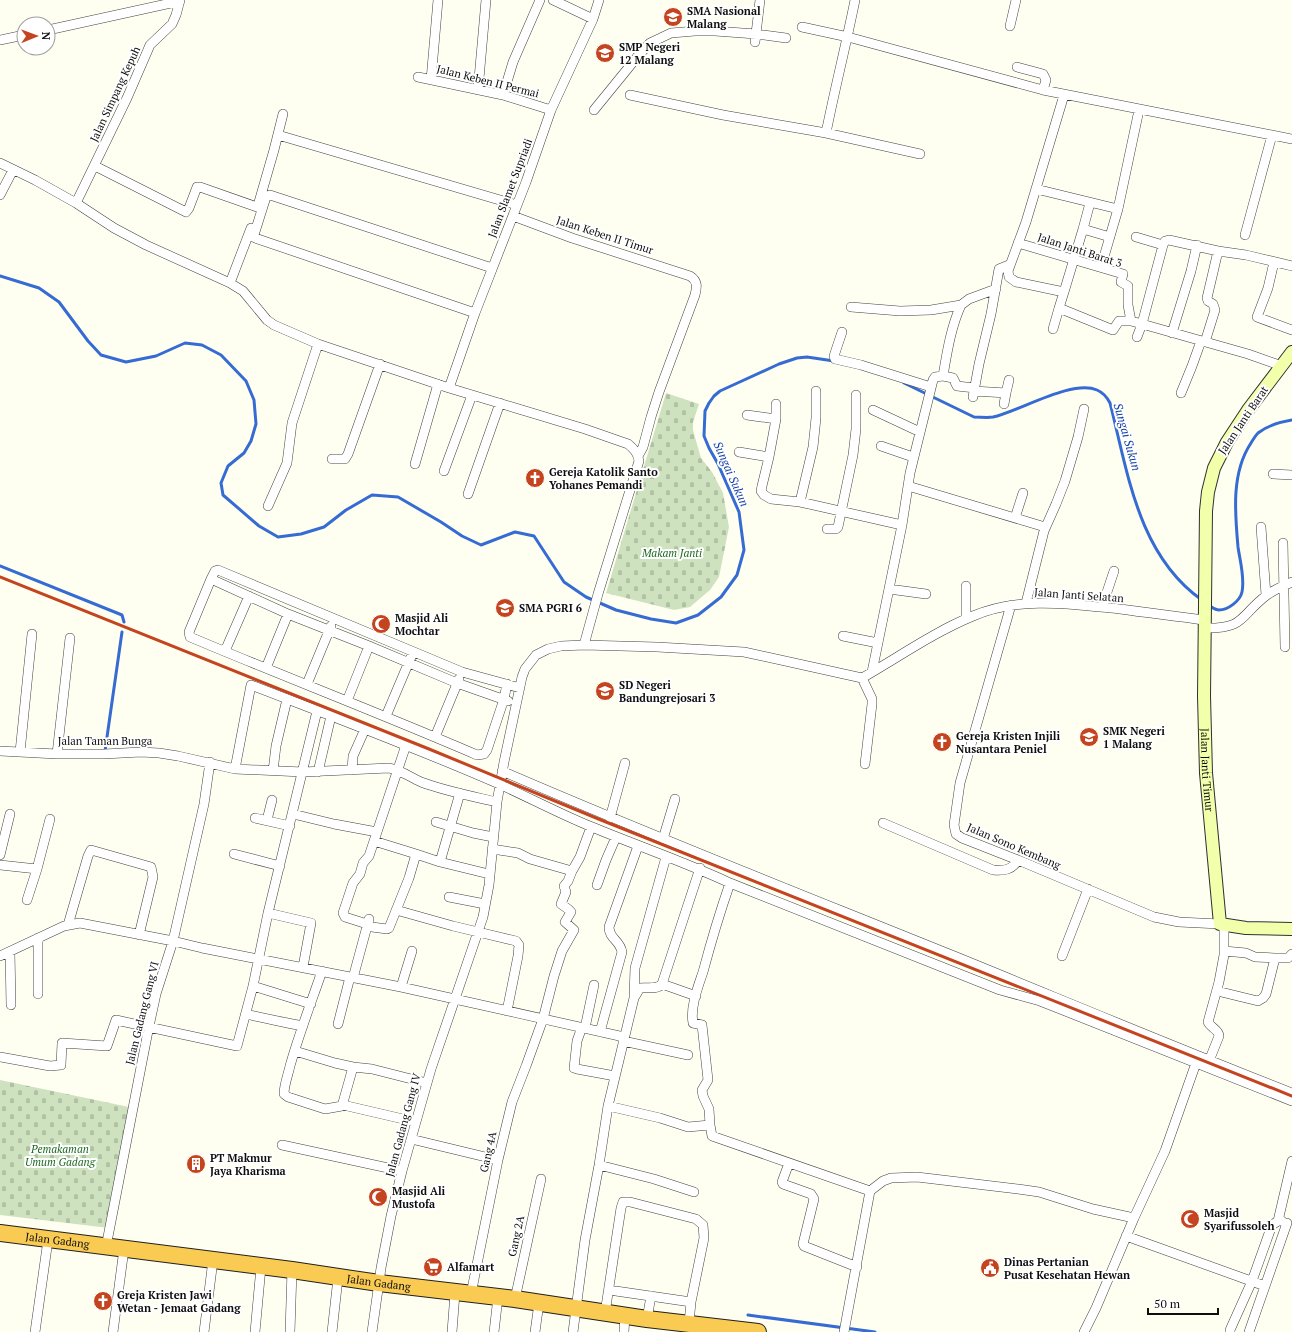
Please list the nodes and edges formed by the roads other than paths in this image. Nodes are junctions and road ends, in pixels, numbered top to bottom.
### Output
1 (438, 0) edge
2 (486, 0) edge
3 (540, 0) edge
4 (554, 0) edge
5 (599, 0) edge
6 (760, 0) edge
7 (854, 0) edge
8 (1016, 0) edge
9 (180, 1) edge
10 (593, 19) junction
11 (1010, 26) dead end
12 (802, 27) dead end
13 (56, 28) edge
14 (16, 37) edge
15 (848, 37) junction
16 (756, 38) junction
17 (786, 38) dead end
18 (0, 40) edge
19 (1017, 67) dead end
20 (418, 77) dead end
21 (431, 80) junction
22 (478, 90) junction
23 (1043, 90) junction
24 (503, 95) junction
25 (630, 95) dead end
26 (1064, 95) junction
27 (551, 110) junction
28 (594, 110) dead end
29 (1139, 110) junction
30 (283, 114) dead end
31 (826, 133) junction
32 (278, 135) junction
33 (1272, 135) junction
34 (1292, 139) edge
35 (920, 154) dead end
36 (0, 163) edge
37 (95, 166) junction
38 (13, 170) junction
39 (1036, 189) junction
40 (0, 196) edge
41 (1090, 202) junction
42 (76, 203) junction
43 (517, 205) junction
44 (257, 207) junction
45 (1118, 209) junction
46 (512, 216) junction
47 (1083, 229) junction
48 (1245, 235) dead end
49 (1110, 237) junction
50 (1136, 237) dead end
51 (1018, 243) junction
52 (1163, 245) junction
53 (1197, 245) junction
54 (1218, 251) junction
55 (1074, 259) junction
56 (1274, 262) junction
57 (1010, 265) junction
58 (1292, 266) edge
59 (1101, 267) junction
60 (492, 268) junction
61 (230, 283) junction
62 (996, 289) junction
63 (1064, 292) junction
64 (961, 305) junction
65 (851, 307) dead end
66 (1059, 308) junction
67 (475, 313) junction
68 (1131, 321) junction
69 (1142, 324) junction
70 (1053, 329) dead end
71 (1292, 330) edge
72 (842, 332) dead end
73 (1172, 333) junction
74 (1137, 337) dead end
75 (1203, 341) junction
76 (318, 344) junction
77 (1292, 352) edge
78 (380, 364) junction
79 (1282, 366) junction
80 (943, 376) junction
81 (1009, 380) dead end
82 (438, 384) junction
83 (449, 388) junction
84 (930, 388) junction
85 (816, 391) dead end
86 (974, 392) junction
87 (1181, 393) dead end
88 (1006, 394) junction
89 (472, 395) junction
90 (856, 395) dead end
91 (500, 403) junction
92 (776, 404) dead end
93 (1004, 404) dead end
94 (1084, 409) dead end
95 (873, 410) dead end
96 (747, 415) dead end
97 (776, 419) junction
98 (920, 432) junction
99 (882, 446) dead end
100 (740, 452) dead end
101 (638, 456) junction
102 (769, 457) junction
103 (913, 457) junction
104 (332, 459) dead end
105 (415, 464) dead end
106 (444, 471) dead end
107 (1273, 474) dead end
108 (1292, 475) edge
109 (908, 486) junction
110 (1023, 493) dead end
111 (468, 494) dead end
112 (800, 502) junction
113 (268, 506) dead end
114 (841, 511) junction
115 (1014, 518) junction
116 (902, 525) junction
117 (1045, 527) junction
118 (1261, 527) dead end
119 (827, 529) dead end
120 (1283, 542) dead end
121 (1114, 571) dead end
122 (211, 579) junction
123 (1288, 584) edge
124 (966, 586) dead end
125 (889, 589) junction
126 (926, 594) dead end
127 (1266, 595) junction
128 (249, 596) junction
129 (1026, 603) junction
130 (1011, 605) junction
131 (1102, 608) junction
132 (288, 614) junction
133 (334, 619) junction
134 (966, 619) junction
135 (1204, 621) junction
136 (330, 630) junction
137 (32, 634) dead end
138 (843, 636) dead end
139 (70, 638) dead end
140 (878, 643) junction
141 (584, 645) junction
142 (369, 646) junction
143 (1285, 647) dead end
144 (225, 651) junction
145 (413, 652) junction
146 (409, 662) junction
147 (266, 668) junction
148 (462, 672) junction
149 (872, 672) junction
150 (862, 678) junction
151 (457, 683) junction
152 (307, 684) junction
153 (507, 684) junction
154 (520, 688) junction
155 (287, 699) junction
156 (504, 700) junction
157 (347, 701) junction
158 (516, 705) junction
159 (317, 711) junction
160 (331, 716) junction
161 (386, 716) junction
162 (365, 729) junction
163 (435, 737) junction
164 (406, 745) junction
165 (0, 751) edge
166 (20, 752) junction
167 (58, 754) junction
168 (210, 762) junction
169 (625, 763) dead end
170 (865, 764) dead end
171 (235, 769) junction
172 (352, 770) junction
173 (397, 770) junction
174 (273, 771) junction
175 (502, 771) junction
176 (303, 772) junction
177 (318, 772) junction
178 (500, 784) junction
179 (460, 793) junction
180 (675, 799) dead end
181 (272, 800) dead end
182 (497, 802) junction
183 (10, 814) dead end
184 (293, 814) junction
185 (255, 818) dead end
186 (610, 818) junction
187 (50, 819) dead end
188 (267, 820) junction
189 (436, 822) dead end
190 (883, 823) dead end
191 (290, 826) junction
192 (451, 827) junction
193 (591, 827) junction
194 (377, 832) junction
195 (493, 836) junction
196 (616, 837) junction
197 (663, 839) junction
198 (374, 841) junction
199 (638, 846) junction
200 (492, 849) junction
201 (234, 854) dead end
202 (416, 854) junction
203 (0, 855) edge
204 (666, 857) junction
205 (1018, 860) junction
206 (440, 862) junction
207 (0, 865) edge
208 (280, 866) junction
209 (700, 868) junction
210 (37, 869) junction
211 (572, 872) junction
212 (489, 874) junction
213 (730, 882) junction
214 (597, 885) dead end
215 (1088, 889) junction
216 (449, 897) dead end
217 (27, 900) dead end
218 (485, 904) junction
219 (396, 910) junction
220 (268, 913) junction
221 (368, 921) junction
222 (68, 925) junction
223 (1222, 925) junction
224 (1292, 929) edge
225 (478, 932) junction
226 (139, 935) junction
227 (38, 938) junction
228 (173, 941) junction
229 (1292, 946) edge
230 (412, 951) dead end
231 (1224, 951) junction
232 (10, 952) junction
233 (1292, 954) edge
234 (0, 956) edge
235 (1062, 956) dead end
236 (1275, 958) junction
237 (259, 959) junction
238 (302, 967) junction
239 (322, 971) junction
240 (351, 977) junction
241 (662, 984) junction
242 (594, 985) dead end
243 (253, 986) junction
244 (401, 987) junction
245 (1217, 991) junction
246 (38, 994) dead end
247 (696, 996) junction
248 (634, 998) junction
249 (454, 999) junction
250 (311, 1004) junction
251 (11, 1005) dead end
252 (507, 1011) junction
253 (246, 1014) junction
254 (542, 1019) junction
255 (338, 1024) dead end
256 (149, 1026) junction
257 (303, 1026) junction
258 (584, 1028) junction
259 (600, 1032) junction
260 (624, 1039) junction
261 (295, 1051) junction
262 (688, 1055) dead end
263 (0, 1056) edge
264 (1209, 1061) junction
265 (1196, 1063) junction
266 (353, 1067) junction
267 (615, 1076) junction
268 (427, 1083) junction
269 (1292, 1093) edge
270 (1292, 1101) edge
271 (343, 1105) junction
272 (608, 1106) junction
273 (416, 1122) junction
274 (710, 1125) junction
275 (412, 1139) junction
276 (282, 1145) dead end
277 (498, 1160) junction
278 (1292, 1161) edge
279 (789, 1163) junction
280 (599, 1165) junction
281 (402, 1171) junction
282 (541, 1179) dead end
283 (870, 1191) junction
284 (694, 1192) dead end
285 (1134, 1218) junction
286 (1278, 1221) junction
287 (1290, 1224) edge
288 (0, 1233) edge
289 (1126, 1236) junction
290 (48, 1240) junction
291 (106, 1247) junction
292 (124, 1249) junction
293 (213, 1260) junction
294 (261, 1267) junction
295 (857, 1267) junction
296 (292, 1270) junction
297 (338, 1278) junction
298 (1252, 1281) junction
299 (379, 1283) junction
300 (1265, 1286) junction
301 (609, 1290) junction
302 (463, 1293) junction
303 (651, 1296) junction
304 (498, 1297) junction
305 (515, 1299) junction
306 (690, 1302) junction
307 (539, 1303) junction
308 (576, 1308) junction
309 (605, 1312) junction
310 (625, 1315) junction
311 (647, 1319) junction
312 (689, 1324) junction
313 (844, 1328) edge
314 (36, 1332) edge
315 (114, 1332) edge
316 (204, 1332) edge
317 (255, 1332) edge
318 (290, 1332) edge
319 (332, 1332) edge
320 (372, 1332) edge
321 (452, 1332) edge
322 (494, 1332) edge
323 (535, 1332) edge
324 (573, 1332) edge
325 (624, 1332) edge
326 (758, 1332) edge
327 (1084, 1332) edge
328 (1230, 1332) edge
329 (1249, 1332) edge

1 - 21 street
2 - 22 street
3 - 24 street
4 - 10 street
5 - 10 street, Jalan Slamet Supriadi
6 - 16 street
7 - 15 street
8 - 11 street
9 - 13 street
9 - 37 street, Jalan Simpang Kepuh
10 - 27 street, Jalan Slamet Supriadi
12 - 15 street
14 - 18 street
15 - 23 street
15 - 31 street
16 - 17 street
16 - 28 street
19 - 23 street
20 - 21 street, Jalan Keben II Permai
21 - 22 street, Jalan Keben II Permai
22 - 24 street, Jalan Keben II Permai
23 - 26 street
24 - 27 street, Jalan Keben II Permai
25 - 31 street
26 - 29 street
26 - 39 street
27 - 43 street, Jalan Slamet Supriadi
29 - 33 street
29 - 45 street
30 - 32 street
31 - 35 street
32 - 43 street
32 - 44 street
33 - 34 street
33 - 48 street
36 - 38 street
37 - 42 street, Jalan Simpang Kepuh
37 - 44 street
38 - 40 street
38 - 42 street
39 - 41 street
39 - 51 street
41 - 45 street
41 - 47 street
42 - 61 street
43 - 46 street, Jalan Slamet Supriadi
44 - 61 street
45 - 49 street
46 - 60 street, Jalan Slamet Supriadi
46 - 101 street, Jalan Keben II Timur
47 - 49 street
47 - 55 street
49 - 59 street
50 - 52 street
51 - 55 street, Jalan Janti Barat 3
51 - 57 street
52 - 53 street
52 - 69 street
53 - 54 street
53 - 73 street
54 - 56 street
54 - 75 street
55 - 59 street, Jalan Janti Barat 3
55 - 63 street
56 - 58 street
56 - 71 street
57 - 62 street
57 - 63 street
59 - 68 street, Jalan Janti Barat 3
60 - 67 street, Jalan Slamet Supriadi
60 - 67 street
61 - 76 street
62 - 64 street
62 - 86 street
63 - 66 street
64 - 65 street
64 - 80 street
66 - 68 street
66 - 70 street
67 - 83 street, Jalan Slamet Supriadi
68 - 69 street
69 - 73 street
69 - 74 street
72 - 84 street
73 - 75 street
75 - 79 street
75 - 87 street
76 - 78 street
76 - 113 street
77 - 79 street, Jalan Janti Barat
78 - 82 street
78 - 104 street
79 - 135 street, Jalan Janti Barat
80 - 84 street
80 - 86 street
81 - 88 street
82 - 83 street
82 - 105 street
83 - 89 street
84 - 98 street
85 - 112 street
86 - 88 street
88 - 93 street
89 - 91 street
89 - 106 street
90 - 114 street
91 - 101 street
91 - 111 street
92 - 97 street
94 - 117 street
95 - 98 street
96 - 97 street
97 - 102 street
98 - 103 street
99 - 103 street
100 - 102 street
101 - 141 street
102 - 112 street
103 - 109 street
107 - 108 street
109 - 115 street
109 - 116 street
110 - 115 street
112 - 114 street
114 - 116 street
114 - 119 street
115 - 117 street
116 - 125 street
117 - 129 street
118 - 127 street
120 - 123 street
121 - 131 street
122 - 128 street
122 - 133 street
122 - 144 street
123 - 127 street, Jalan Janti Selatan
123 - 143 street
124 - 134 street
125 - 126 street
125 - 140 street
127 - 135 street, Jalan Janti Selatan
128 - 132 street
128 - 144 street
129 - 130 street, Jalan Janti Selatan
129 - 131 street, Jalan Janti Selatan
130 - 134 street, Jalan Janti Selatan
130 - 205 street, Jalan Sono Kembang
131 - 135 street, Jalan Janti Selatan
132 - 136 street
132 - 147 street
133 - 136 street
133 - 145 street
134 - 149 street, Jalan Janti Selatan
135 - 223 street, Jalan Janti Timur
136 - 142 street
136 - 152 street
137 - 166 street
138 - 140 street
139 - 167 street
140 - 149 street
141 - 150 street, Jalan Gadang Gang IV
141 - 154 street, Jalan Gadang Gang IV
142 - 146 street
142 - 157 street
144 - 147 street
145 - 146 street
145 - 148 street
146 - 151 street
146 - 161 street
147 - 152 street
148 - 151 street
148 - 153 street
149 - 150 street, Jalan Janti Selatan
150 - 170 street
151 - 156 street
151 - 163 street
152 - 157 street
153 - 154 street
153 - 156 street
154 - 158 street, Jalan Gadang Gang IV
155 - 159 street
155 - 171 street
155 - 174 street
156 - 158 street
156 - 163 street
157 - 161 street
158 - 175 street, Jalan Gadang Gang IV
159 - 160 street
159 - 176 street
160 - 162 street
160 - 177 street
161 - 163 street
162 - 164 street
162 - 172 street
164 - 173 street
164 - 178 street
165 - 166 street, Jalan Taman Bunga
166 - 167 street, Jalan Taman Bunga
167 - 168 street, Jalan Taman Bunga
168 - 171 street, Jalan Taman Bunga
168 - 228 street, Jalan Gadang Gang VI
169 - 186 street
171 - 174 street, Jalan Taman Bunga
172 - 173 street, Jalan Taman Bunga
172 - 177 street, Jalan Taman Bunga
173 - 179 street
173 - 194 street
174 - 176 street, Jalan Taman Bunga
175 - 178 street, Jalan Gadang Gang IV
175 - 186 street
176 - 177 street, Jalan Taman Bunga
176 - 184 street
178 - 182 street, Jalan Gadang Gang IV
178 - 193 street
179 - 182 street
179 - 192 street
180 - 197 street
181 - 188 street
182 - 195 street, Jalan Gadang Gang IV
183 - 203 street
184 - 191 street
184 - 194 street
185 - 188 street
186 - 197 street
187 - 210 street
188 - 191 street
189 - 192 street
190 - 205 street
191 - 208 street
192 - 195 street
192 - 206 street
193 - 196 street
193 - 211 street
194 - 198 street
195 - 200 street, Jalan Gadang Gang IV
196 - 199 street
196 - 214 street
197 - 264 street
198 - 202 street
198 - 221 street
199 - 204 street
199 - 259 street
200 - 211 street
200 - 212 street, Jalan Gadang Gang IV
201 - 208 street
202 - 206 street
202 - 219 street
204 - 209 street
204 - 248 street
205 - 215 street, Jalan Sono Kembang
206 - 212 street
207 - 210 street
208 - 220 street
209 - 213 street
209 - 241 street
210 - 217 street
211 - 254 street, Gang 4A
212 - 218 street, Jalan Gadang Gang IV
213 - 247 street
213 - 265 street
215 - 223 street, Jalan Sono Kembang
215 - 235 street
216 - 218 street
218 - 225 street, Jalan Gadang Gang IV
219 - 221 street
219 - 225 street
220 - 237 street
220 - 238 street
221 - 240 street
222 - 226 street
222 - 226 street
222 - 227 street
223 - 224 street
223 - 231 street
225 - 249 street, Jalan Gadang Gang IV
225 - 252 street
226 - 228 street
227 - 232 street
227 - 246 street
228 - 237 street
228 - 256 street, Jalan Gadang Gang VI
229 - 233 street
230 - 244 street
231 - 236 street
231 - 245 street
232 - 234 street
232 - 251 street
233 - 236 street
236 - 245 street
237 - 238 street
237 - 243 street
238 - 239 street
239 - 240 street
239 - 250 street
240 - 244 street
240 - 255 street
241 - 247 street
241 - 248 street
242 - 258 street
243 - 250 street
243 - 253 street
244 - 249 street
245 - 264 street
247 - 274 street
248 - 260 street
249 - 252 street
249 - 268 street, Jalan Gadang Gang IV
250 - 257 street
252 - 254 street
253 - 256 street
253 - 257 street
254 - 258 street
254 - 277 street, Gang 4A
256 - 263 street
256 - 291 street, Jalan Gadang Gang VI
257 - 261 street
258 - 259 street
258 - 267 street
259 - 260 street
260 - 262 street
260 - 267 street
261 - 266 street
261 - 271 street
264 - 269 street
265 - 270 street
265 - 285 street
266 - 268 street
266 - 271 street
267 - 272 street
268 - 273 street, Jalan Gadang Gang IV
271 - 273 street
272 - 274 street
272 - 280 street
273 - 275 street, Jalan Gadang Gang IV
274 - 279 street
275 - 277 street
275 - 281 street, Jalan Gadang Gang IV
276 - 281 street
277 - 302 street, Gang 4A
278 - 286 street
279 - 283 street
279 - 295 street
280 - 284 street
280 - 308 street
281 - 299 street, Jalan Gadang Gang IV
282 - 305 street, Gang 2A
283 - 285 street
283 - 295 street
285 - 289 street
286 - 287 street
286 - 298 street
287 - 300 street
288 - 290 highway, Jalan Gadang
289 - 298 street
289 - 327 street
290 - 291 highway, Jalan Gadang
290 - 314 street
291 - 292 highway, Jalan Gadang
292 - 293 highway, Jalan Gadang
292 - 315 street
293 - 294 highway, Jalan Gadang
293 - 316 street
294 - 296 highway, Jalan Gadang
294 - 317 street
295 - 313 street
296 - 297 highway, Jalan Gadang
296 - 318 street
297 - 299 highway, Jalan Gadang
297 - 319 street
298 - 300 street
298 - 328 street
299 - 302 highway, Jalan Gadang
299 - 320 street, Jalan Gadang Gang IV
300 - 329 street
301 - 303 street
301 - 306 street
301 - 309 street
302 - 304 highway, Jalan Gadang
302 - 321 street, Gang 4A
303 - 306 street
303 - 311 street
304 - 305 highway, Jalan Gadang
304 - 322 street
305 - 307 highway, Jalan Gadang
306 - 312 street
307 - 308 highway, Jalan Gadang
307 - 323 street
308 - 309 highway, Jalan Gadang
308 - 324 street
309 - 310 highway, Jalan Gadang
310 - 311 highway, Jalan Gadang
310 - 325 street
311 - 312 highway, Jalan Gadang
312 - 326 highway, Jalan Gadang

